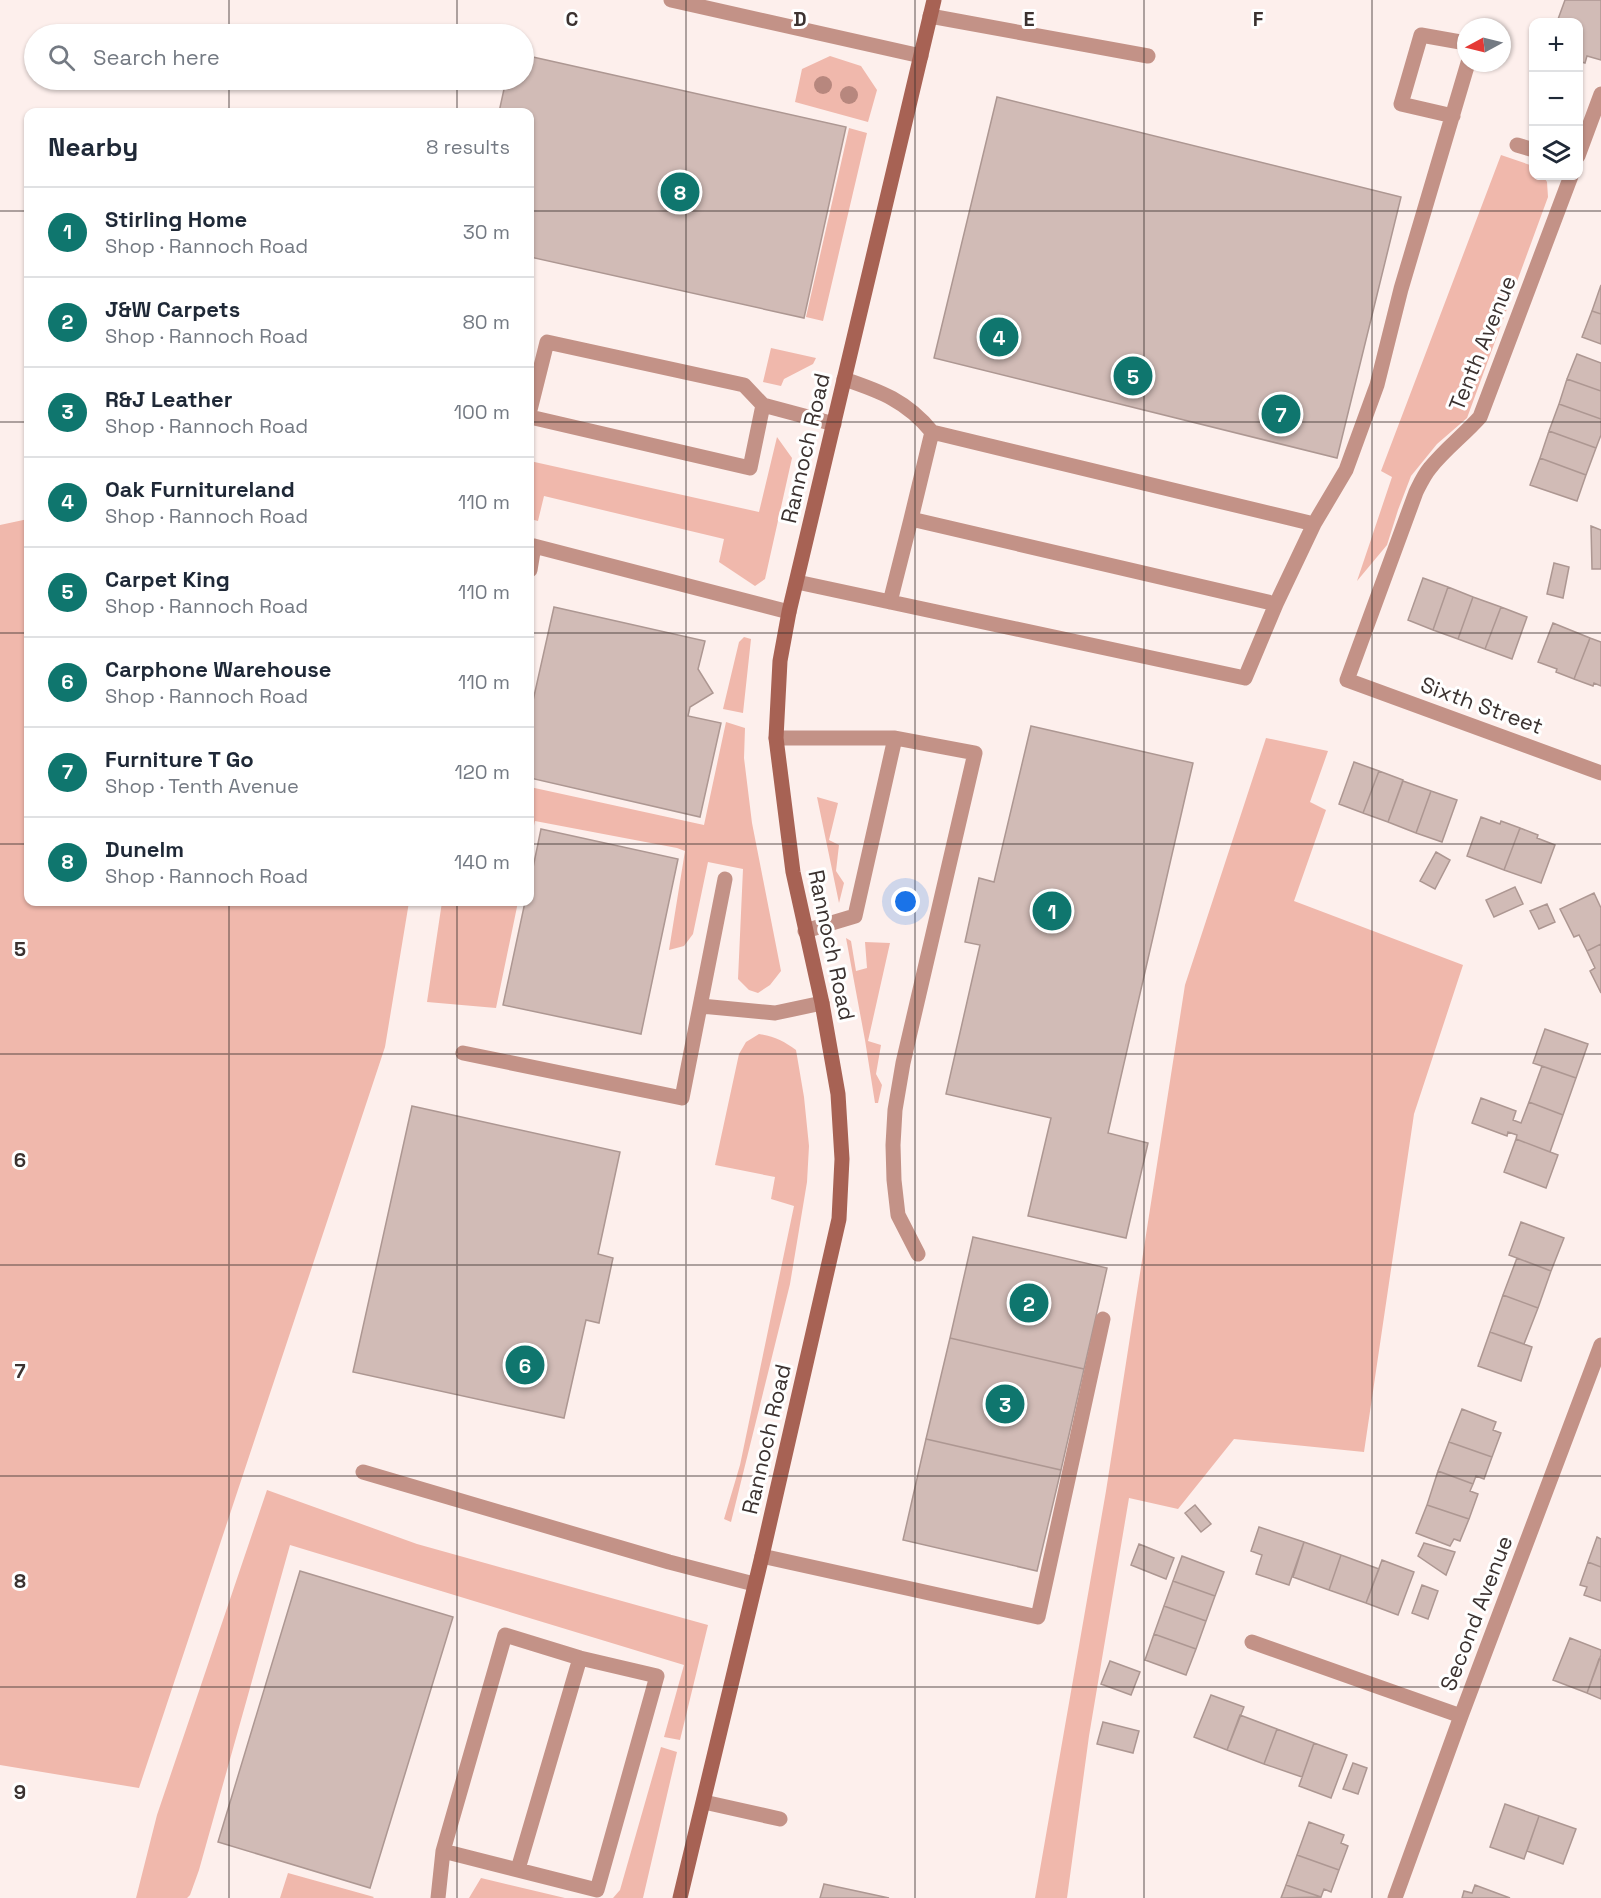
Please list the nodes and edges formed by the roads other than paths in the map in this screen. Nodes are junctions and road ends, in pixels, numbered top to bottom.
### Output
1 (671, 0) edge
2 (934, 0) edge
3 (930, 16) junction
4 (1457, 41) edge
5 (921, 56) junction
6 (1148, 56) dead end
7 (1465, 72) edge
8 (1601, 94) edge
9 (1453, 116) junction
10 (1583, 143) edge
11 (1517, 145) dead end
12 (1529, 149) edge
13 (1569, 180) edge
14 (844, 379) junction
15 (534, 394) edge
16 (763, 405) junction
17 (534, 418) edge
18 (834, 424) junction
19 (932, 432) junction
20 (911, 519) junction
21 (1314, 524) junction
22 (534, 546) edge
23 (797, 582) junction
24 (890, 602) junction
25 (1276, 604) junction
26 (789, 612) junction
27 (1347, 680) joint
28 (776, 738) junction
29 (895, 738) junction
30 (1601, 773) edge
31 (725, 879) dead end
32 (805, 931) junction
33 (822, 1003) junction
34 (701, 1006) junction
35 (463, 1053) dead end
36 (918, 1254) dead end
37 (1103, 1319) dead end
38 (1601, 1345) edge
39 (363, 1472) dead end
40 (762, 1556) junction
41 (754, 1584) junction
42 (1252, 1642) dead end
43 (580, 1658) junction
44 (1461, 1716) junction
45 (704, 1802) junction
46 (780, 1819) dead end
47 (443, 1851) junction
48 (519, 1869) junction
49 (438, 1898) edge
50 (680, 1898) edge
51 (1395, 1898) edge

1 - 5 street
2 - 3 street, Rannoch Road
3 - 5 street, Rannoch Road
3 - 6 street
4 - 9 street
5 - 14 street, Rannoch Road
7 - 9 street
8 - 10 street
9 - 21 street
11 - 12 street
13 - 27 street, Tenth Avenue
14 - 18 street, Rannoch Road
14 - 19 street
15 - 16 street
16 - 17 street
16 - 18 street
18 - 23 street, Rannoch Road
19 - 20 street
19 - 21 street
20 - 24 street
20 - 25 street
21 - 25 street
22 - 26 street
23 - 24 street
23 - 26 street, Rannoch Road
24 - 25 street
26 - 28 street, Rannoch Road
27 - 30 street, Sixth Street
28 - 29 street
28 - 32 street, Rannoch Road
29 - 32 street
29 - 36 street
31 - 34 street
32 - 33 street, Rannoch Road
33 - 34 street
33 - 40 street, Rannoch Road
34 - 35 street
37 - 40 street
38 - 44 street, Second Avenue
39 - 41 street
40 - 41 street, Rannoch Road
41 - 45 street, Rannoch Road
42 - 44 street
43 - 47 street
43 - 48 street
43 - 48 street
44 - 51 street, Second Avenue
45 - 46 street
45 - 50 street, Rannoch Road
47 - 48 street
47 - 49 street

